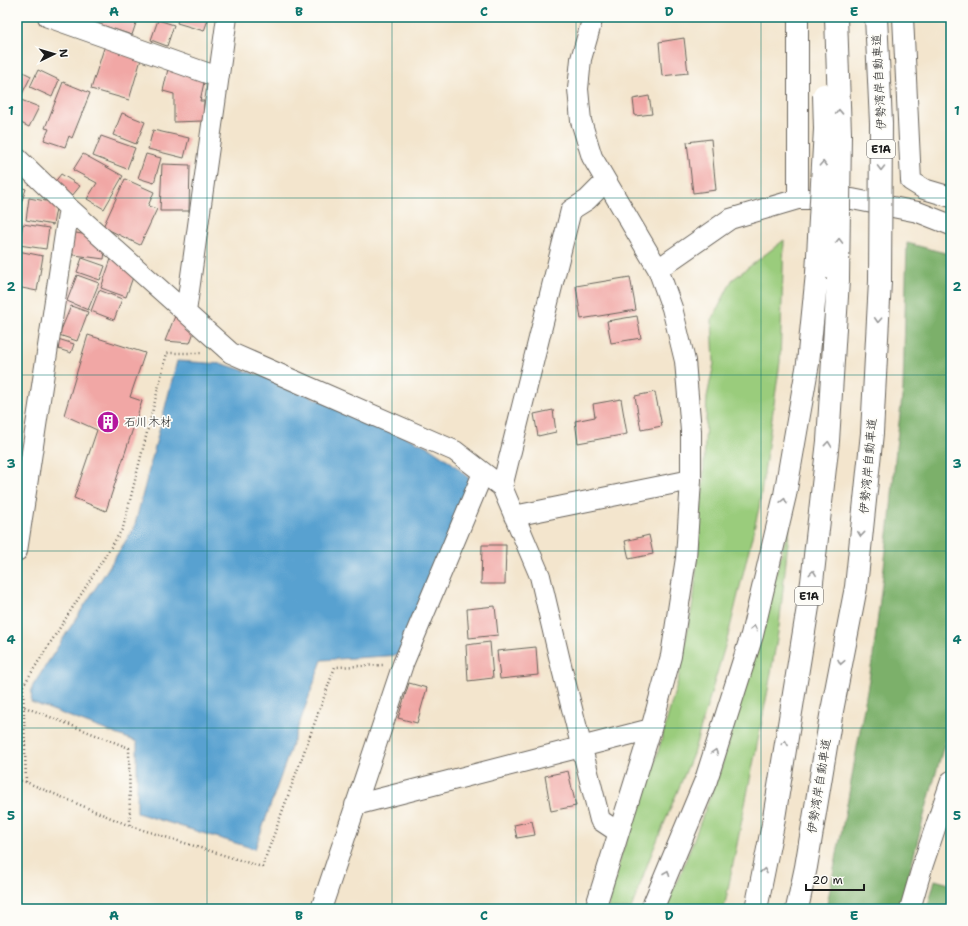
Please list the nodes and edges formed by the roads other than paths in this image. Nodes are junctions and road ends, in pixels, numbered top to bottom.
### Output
1 (48, 17) edge
2 (227, 17) edge
3 (593, 17) edge
4 (798, 17) edge
5 (822, 17) edge
6 (836, 17) edge
7 (876, 17) edge
8 (903, 17) edge
9 (218, 77) junction
10 (17, 158) edge
11 (606, 181) junction
12 (951, 197) edge
13 (798, 199) junction
14 (69, 208) junction
15 (951, 225) edge
16 (658, 269) junction
17 (186, 312) junction
18 (484, 474) junction
19 (691, 480) junction
20 (502, 487) junction
21 (514, 516) junction
22 (17, 551) edge
23 (651, 729) junction
24 (582, 747) junction
25 (951, 781) edge
26 (355, 805) junction
27 (618, 832) junction
28 (321, 909) edge
29 (595, 909) edge
30 (652, 909) edge
31 (756, 909) edge
32 (797, 909) edge
33 (910, 909) edge

1 - 9 street
2 - 9 street
3 - 11 street
4 - 13 street
30 -> 5 highway, bridge
31 -> 6 highway, E1A, bridge
7 -> 32 highway, 伊勢湾岸自動車道 / E1A, bridge
8 - 12 street
9 - 17 street
10 - 14 street
11 - 16 street
11 - 20 street
13 - 15 street
13 - 16 street
14 - 17 street
14 - 22 street
16 - 19 street
17 - 18 street
18 - 20 street
18 - 26 street
19 - 21 street
19 - 23 street
20 - 21 street
21 - 24 street
23 - 24 street
23 - 27 street
24 - 26 street
24 - 27 street
25 - 33 street
26 - 28 street
27 - 29 street

